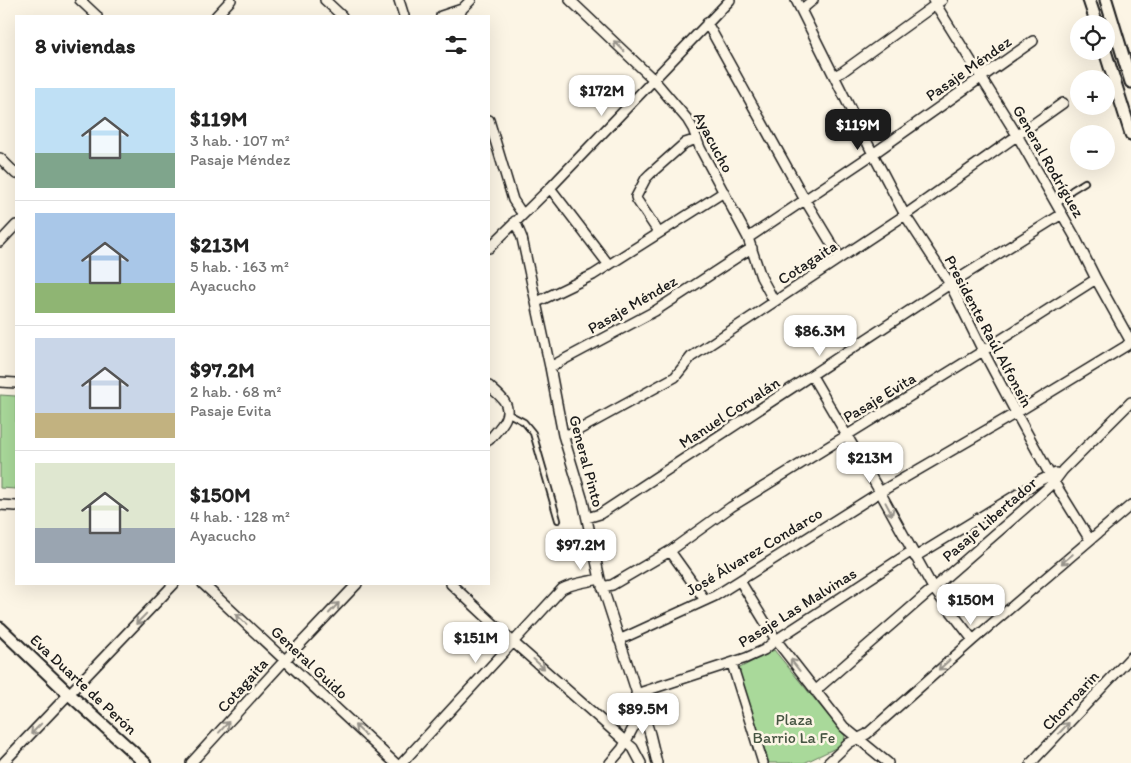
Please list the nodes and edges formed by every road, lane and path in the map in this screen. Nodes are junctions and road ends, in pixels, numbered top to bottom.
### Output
1 (80, 0) edge
2 (231, 0) edge
3 (325, 0) edge
4 (399, 0) edge
5 (471, 0) edge
6 (570, 0) edge
7 (730, 0) edge
8 (796, 0) edge
9 (813, 0) edge
10 (1089, 0) edge
11 (1106, 0) edge
12 (937, 1) edge
13 (801, 10) junction
14 (461, 13) edge
15 (96, 15) edge
16 (217, 15) edge
17 (341, 15) edge
18 (404, 15) edge
19 (448, 15) edge
20 (1093, 15) edge
21 (707, 23) junction
22 (1033, 41) dead end
23 (1108, 60) edge
24 (834, 76) junction
25 (982, 77) junction
26 (654, 80) junction
27 (1131, 82) edge
28 (1063, 103) dead end
29 (490, 123) edge
30 (1131, 134) edge
31 (1017, 135) junction
32 (697, 139) junction
33 (873, 154) junction
34 (0, 158) edge
35 (15, 173) edge
36 (1085, 182) dead end
37 (550, 188) junction
38 (724, 192) junction
39 (805, 200) junction
40 (1057, 205) junction
41 (523, 214) junction
42 (1062, 214) junction
43 (904, 215) junction
44 (515, 221) junction
45 (15, 226) edge
46 (659, 233) junction
47 (748, 238) junction
48 (0, 242) edge
49 (490, 247) edge
50 (752, 248) junction
51 (840, 258) junction
52 (609, 265) junction
53 (1096, 279) junction
54 (950, 284) junction
55 (537, 302) junction
56 (774, 302) junction
57 (1131, 341) edge
58 (983, 351) junction
59 (550, 367) junction
60 (812, 376) junction
61 (0, 382) edge
62 (15, 383) edge
63 (490, 387) edge
64 (1131, 402) edge
65 (507, 414) junction
66 (1016, 414) junction
67 (563, 435) junction
68 (846, 435) junction
69 (490, 439) edge
70 (1052, 479) junction
71 (880, 492) junction
72 (1131, 505) edge
73 (8, 506) edge
74 (0, 515) edge
75 (587, 518) junction
76 (558, 520) dead end
77 (1090, 540) junction
78 (670, 551) junction
79 (913, 554) junction
80 (740, 581) junction
81 (601, 583) junction
82 (173, 585) edge
83 (204, 585) edge
84 (356, 585) edge
85 (452, 585) edge
86 (933, 588) junction
87 (704, 600) junction
88 (0, 628) edge
89 (619, 640) junction
90 (776, 640) junction
91 (973, 640) junction
92 (514, 642) junction
93 (1131, 657) edge
94 (285, 660) junction
95 (732, 664) junction
96 (815, 691) junction
97 (69, 694) junction
98 (636, 694) junction
99 (644, 717) junction
100 (858, 738) junction
101 (626, 742) junction
102 (3, 763) edge
103 (145, 763) edge
104 (191, 763) edge
105 (395, 763) edge
106 (402, 763) edge
107 (610, 763) edge
108 (641, 763) edge
109 (656, 763) edge
110 (763, 763) edge
111 (828, 763) edge
112 (888, 763) edge
113 (1031, 763) edge

1 - 15 street
2 - 16 street
3 - 17 street
4 - 18 street
5 - 14 street
26 -> 6 street, Ayacucho
7 - 21 street
8 - 13 street, Presidente Raúl Alfonsín
9 - 13 street
10 - 20 main road
11 - 27 main road
12 - 24 street
12 - 25 street, General Rodríguez
13 - 24 street, Presidente Raúl Alfonsín
14 - 19 street
21 - 26 street
21 - 39 street
22 - 25 street, Pasaje Méndez
23 - 30 main road
24 - 33 street, Presidente Raúl Alfonsín
25 - 31 street, General Rodríguez
25 - 33 street, Pasaje Méndez
26 - 32 street, Ayacucho
26 - 37 street
28 - 31 street, Cotagaita
29 - 41 street
31 - 40 street, General Rodríguez
31 - 43 street, Cotagaita
32 - 38 street, Ayacucho
32 - 46 street
33 - 39 street, Pasaje Méndez
33 - 43 street, Presidente Raúl Alfonsín
34 - 35 street
36 - 40 lane
37 - 41 street
37 - 52 street
38 - 46 street
38 - 47 street, Ayacucho
39 - 47 street, Pasaje Méndez
39 - 51 street
40 - 42 street, General Rodríguez
41 - 44 street
42 - 53 street, General Rodríguez
42 - 54 street, Manuel Corvalán
43 - 51 street, Cotagaita
43 - 54 street, Presidente Raúl Alfonsín
44 - 49 street
44 - 55 street, General Pinto
45 - 48 street
46 - 52 street
47 - 50 street, Ayacucho
50 - 56 street, Ayacucho
50 - 59 street, Pasaje Méndez
51 - 56 street, Cotagaita
52 - 55 street
53 - 57 street, General Rodríguez
53 - 58 street, Pasaje Evita
54 - 58 street, Presidente Raúl Alfonsín
54 - 60 street, Manuel Corvalán
55 - 59 street, General Pinto
56 - 67 street, Cotagaita
57 - 66 street, José Álvarez Condarco
58 - 66 street, Presidente Raúl Alfonsín
58 - 68 street, Pasaje Evita
59 - 67 street, General Pinto
60 - 68 street
60 - 75 street, Manuel Corvalán
61 - 62 street
63 - 65 street
64 - 70 street, Pasaje Libertador
65 - 69 street
65 - 76 lane
66 - 70 street, Presidente Raúl Alfonsín
66 - 71 street, José Álvarez Condarco
67 - 75 street, General Pinto
68 - 71 street
68 - 78 street, Pasaje Evita
70 - 77 street, Presidente Raúl Alfonsín
70 - 79 street, Pasaje Las Malvinas
70 - 86 street, Pasaje Libertador
71 -> 79 street
71 - 80 street, José Álvarez Condarco
72 - 77 street
73 - 74 street
75 - 81 street, General Pinto
77 -> 91 street
78 - 81 street, Pasaje Evita
78 - 87 street
79 - 86 street
79 - 90 street, Pasaje Las Malvinas
80 - 87 street, José Álvarez Condarco
80 - 90 street
81 - 89 street, General Pinto
81 - 92 street, Pasaje Evita
82 -> 97 street
94 -> 83 street, General Guido
94 -> 84 street, Cotagaita
85 - 92 street
86 - 91 street
86 - 96 street, Pasaje Libertador
87 - 89 street, José Álvarez Condarco
88 - 97 main road, Eva Duarte de Perón
89 - 98 street, General Pinto
90 - 95 street, Pasaje Las Malvinas
96 -> 90 street
91 -> 100 street
92 -> 101 street
92 - 106 street
113 -> 93 street, Chorroarin
104 -> 94 street, Cotagaita
105 -> 94 street, General Guido
95 - 98 street, Pasaje Las Malvinas
95 - 110 street
96 - 100 street
97 -> 102 street
97 - 103 main road, Eva Duarte de Perón
98 - 99 street, General Pinto
99 - 101 street
99 - 109 street, General Pinto
100 - 111 street
100 - 112 street
101 - 107 street
101 - 108 street

